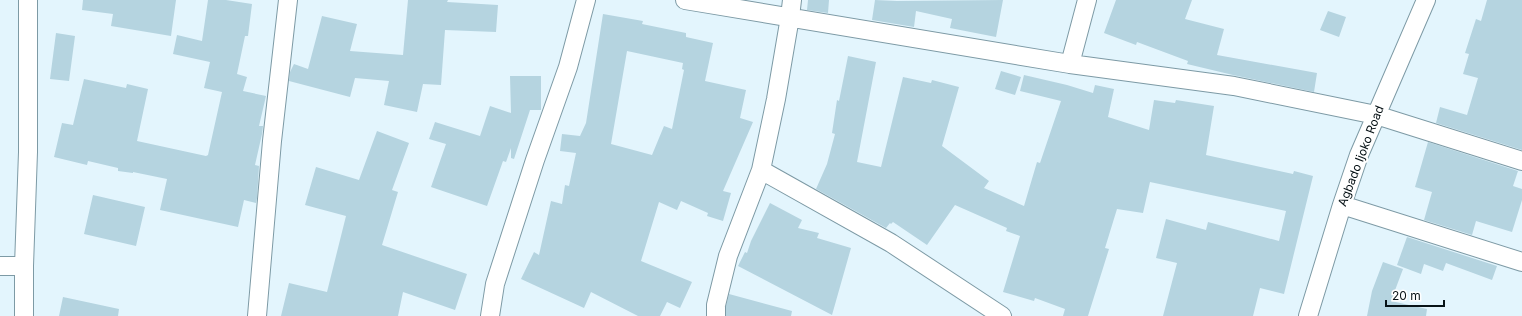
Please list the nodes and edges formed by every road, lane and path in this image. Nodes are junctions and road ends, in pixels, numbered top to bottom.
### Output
1 (28, 0) edge
2 (288, 0) edge
3 (586, 0) edge
4 (685, 0) edge
5 (1087, 0) edge
6 (1426, 0) edge
7 (791, 9) edge
8 (1070, 64) junction
9 (1376, 115) junction
10 (1522, 161) edge
11 (761, 170) junction
12 (1342, 205) junction
13 (1522, 262) edge
14 (0, 266) edge
15 (24, 266) junction
16 (24, 316) edge
17 (257, 316) edge
18 (490, 316) edge
19 (716, 316) edge
20 (1002, 316) edge
21 (1308, 316) edge

1 - 15 street
2 - 17 street
3 - 18 street
4 - 7 street
5 - 8 street
6 - 9 street, Agbado Ijoko Road
7 - 8 street
7 - 11 street
8 - 9 street
9 - 10 street
9 - 12 street, Agbado Ijoko Road
11 - 19 street
11 - 20 street
12 - 13 street
12 - 21 street, Agbado Ijoko Road
14 - 15 street
15 - 16 street

